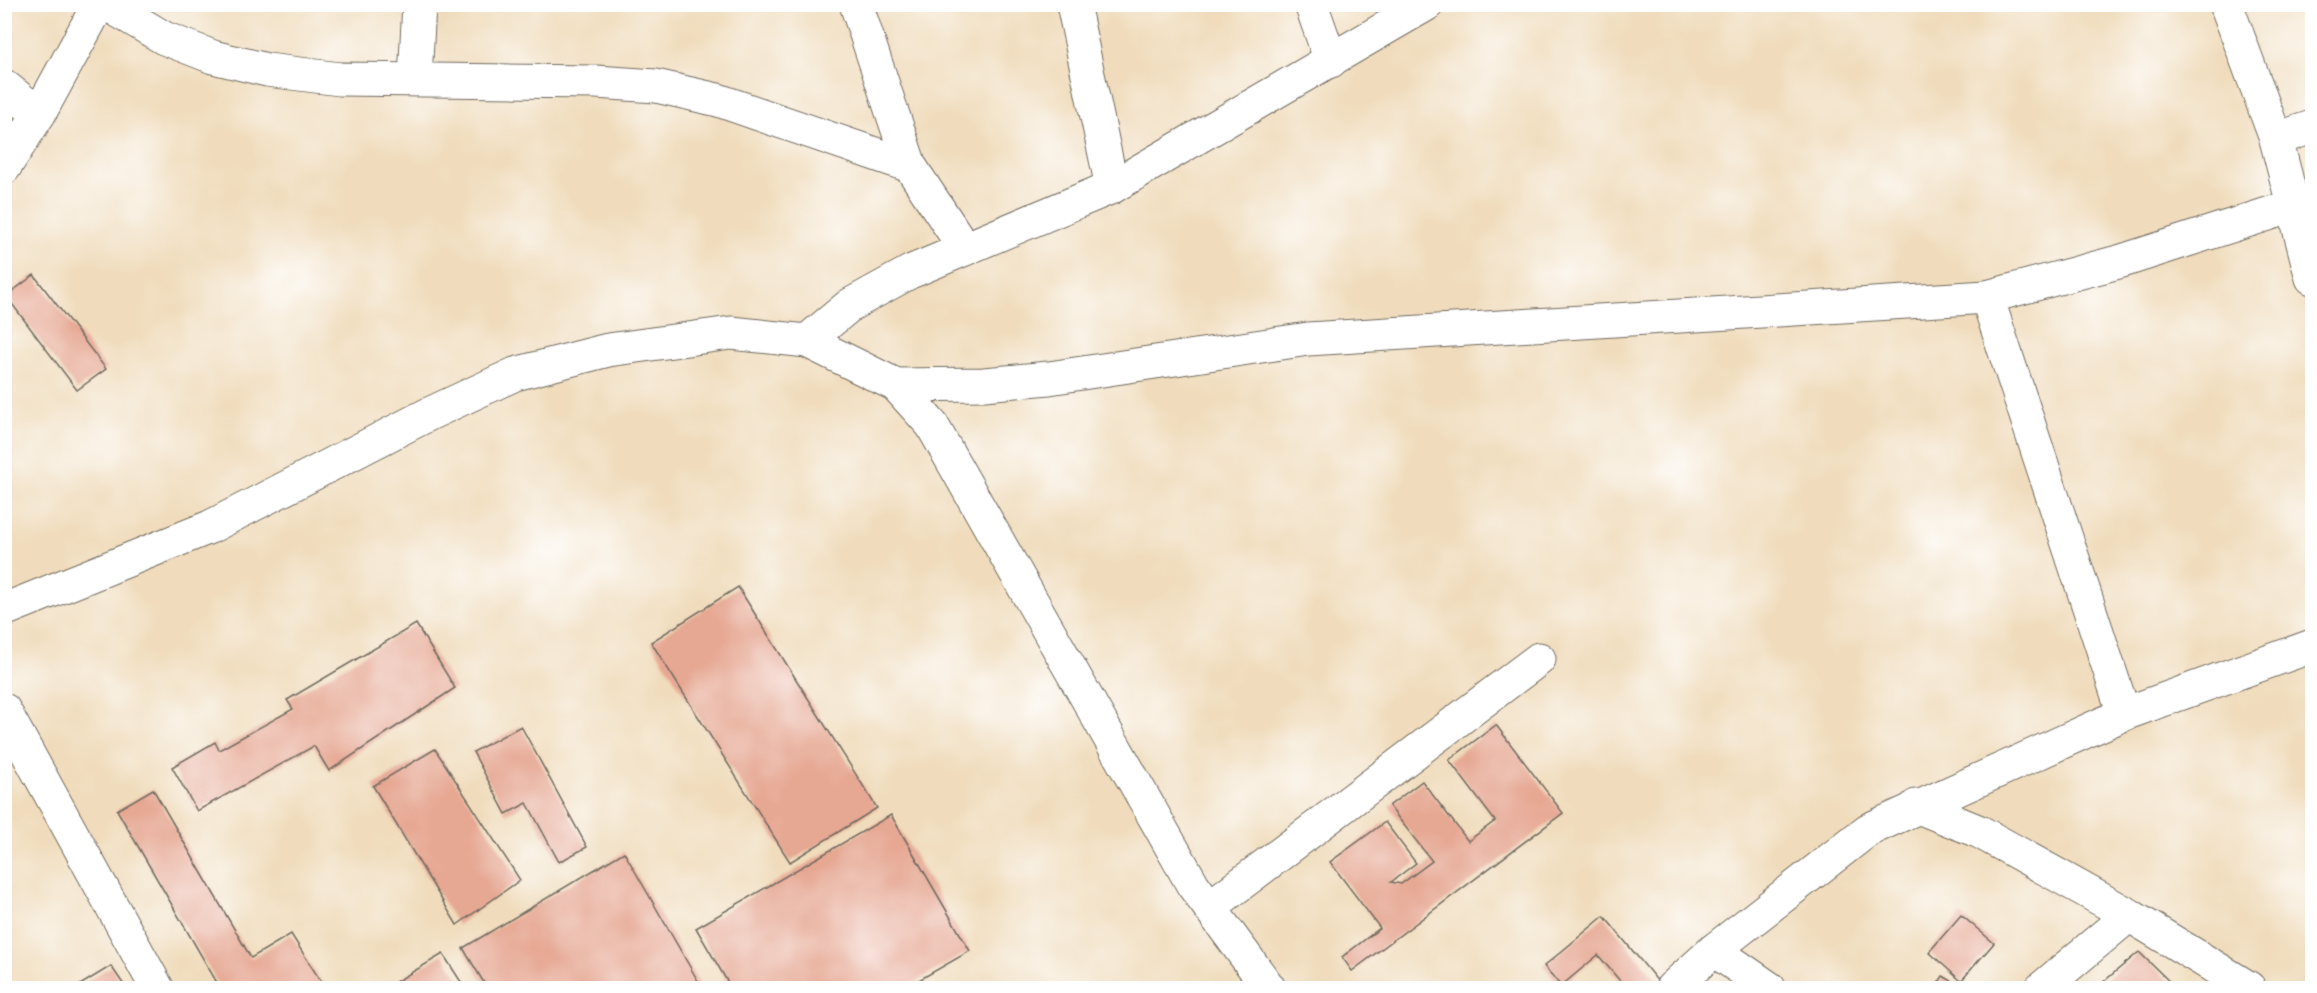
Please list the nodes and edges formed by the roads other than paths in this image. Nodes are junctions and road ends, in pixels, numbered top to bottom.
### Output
1 (99, 4) edge
2 (107, 4) edge
3 (419, 4) edge
4 (856, 4) edge
5 (1073, 4) edge
6 (1311, 4) edge
7 (1427, 4) edge
8 (2226, 4) edge
9 (1331, 61) junction
10 (415, 79) junction
11 (4, 86) edge
12 (39, 114) junction
13 (2313, 127) edge
14 (2276, 139) junction
15 (910, 166) junction
16 (4, 168) edge
17 (1112, 187) junction
18 (2293, 206) junction
19 (965, 249) junction
20 (2313, 278) edge
21 (1987, 297) junction
22 (807, 341) junction
23 (896, 385) junction
24 (4, 610) edge
25 (2313, 646) edge
26 (1539, 659) dead end
27 (4, 710) edge
28 (2124, 714) junction
29 (1916, 806) junction
30 (1210, 907) junction
31 (2129, 915) junction
32 (1714, 950) junction
33 (157, 988) edge
34 (1269, 988) edge
35 (1672, 988) edge
36 (1769, 988) edge
37 (2042, 988) edge
38 (2249, 988) edge

1 - 12 street
2 - 10 street
3 - 10 street
4 - 15 street
5 - 17 street
6 - 9 street
7 - 9 street
8 - 14 street
9 - 17 street
10 - 15 street
11 - 12 street
12 - 16 street
13 - 14 street
14 - 18 street
15 - 19 street
17 - 19 street
18 - 20 street
18 - 21 street
19 - 22 street
21 - 23 street
21 - 28 street
22 - 23 street
22 - 24 street
23 - 30 street
25 - 28 street
26 - 30 street
27 - 33 street
28 - 29 street
29 - 31 street
29 - 32 street
30 - 34 street
31 - 37 street
31 - 38 street
32 - 35 street
32 - 36 street

